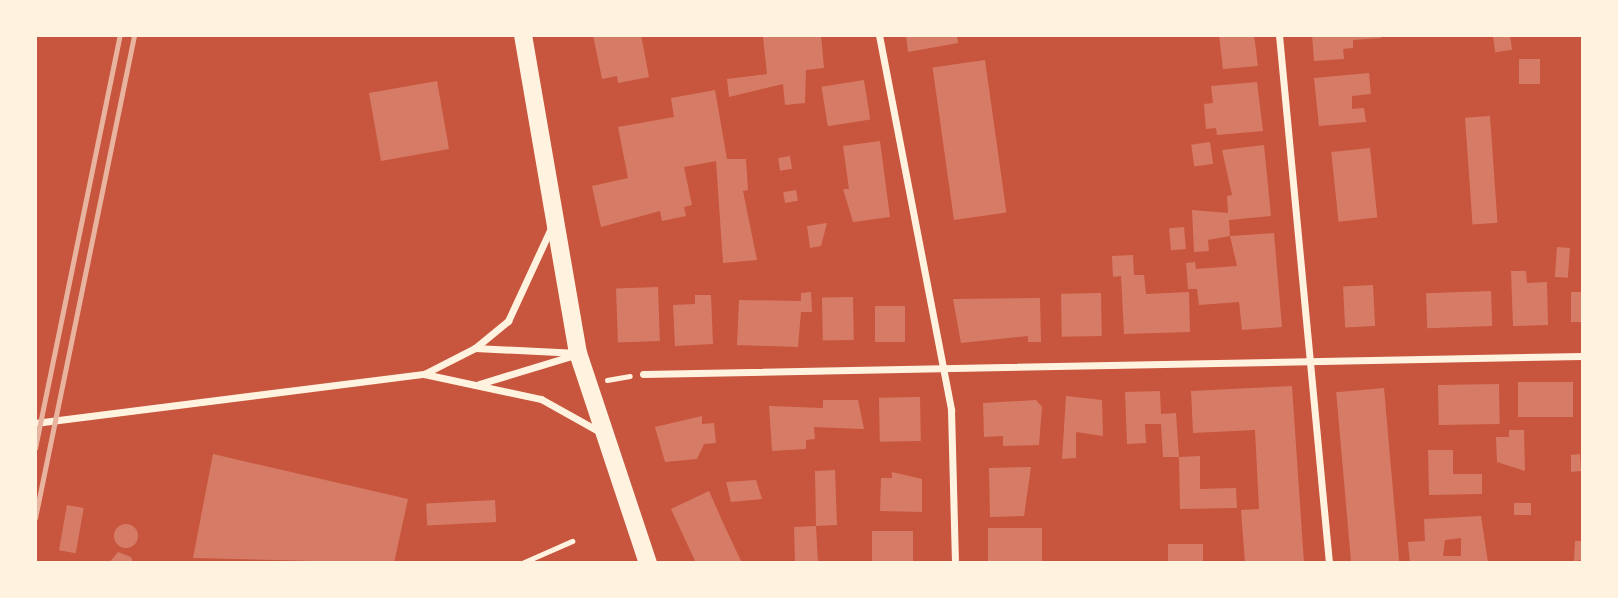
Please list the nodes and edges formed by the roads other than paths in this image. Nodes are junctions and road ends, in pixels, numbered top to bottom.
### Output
1 (523, 35) edge
2 (879, 35) edge
3 (1279, 35) edge
4 (554, 221) junction
5 (475, 348) junction
6 (578, 354) junction
7 (1583, 356) edge
8 (1312, 358) junction
9 (944, 366) junction
10 (424, 374) junction
11 (643, 374) dead end
12 (473, 386) junction
13 (35, 423) edge
14 (601, 433) junction
15 (572, 541) dead end
16 (522, 563) edge
17 (648, 563) edge
18 (955, 563) edge
19 (1329, 563) edge

1 - 4 main road
2 - 9 street
3 - 8 street
4 - 5 street
4 - 6 main road
5 - 6 street
5 - 10 street
6 - 12 street
6 - 14 main road
7 - 8 street
8 - 9 street
8 - 19 street
9 - 11 street
9 - 18 street
10 - 12 street
10 - 13 street
12 - 14 street
14 - 17 main road
15 - 16 lane

